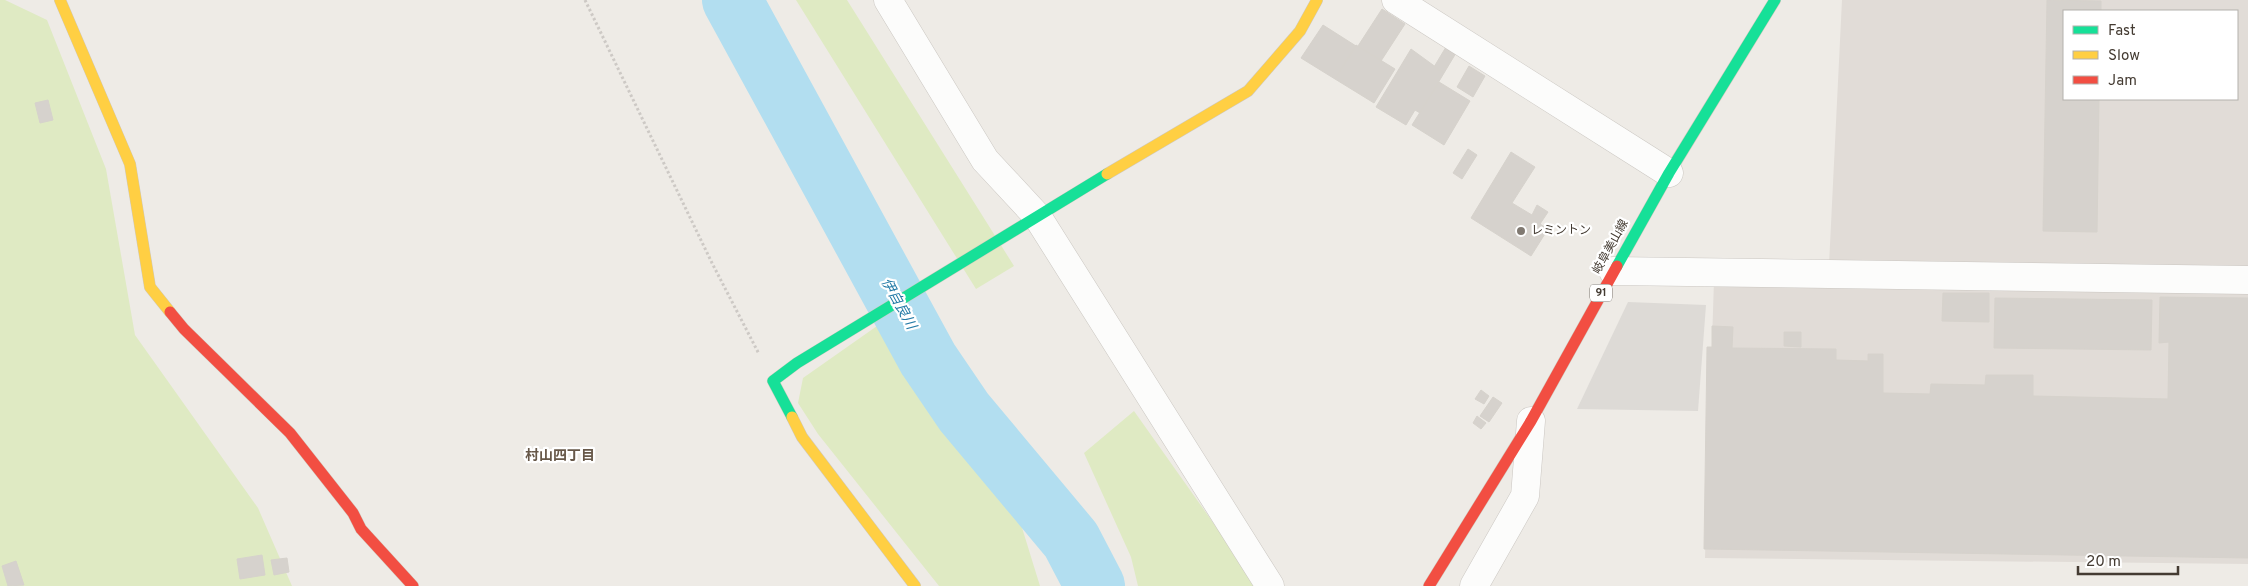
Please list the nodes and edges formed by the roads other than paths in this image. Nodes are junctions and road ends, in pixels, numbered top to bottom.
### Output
1 (60, 0) edge
2 (888, 0) edge
3 (1317, 0) edge
4 (1396, 0) edge
5 (1775, 0) edge
6 (1670, 173) junction
7 (1037, 216) junction
8 (1613, 271) junction
9 (2248, 280) edge
10 (1531, 421) junction
11 (413, 586) edge
12 (916, 586) edge
13 (1270, 586) edge
14 (1428, 586) edge
15 (1474, 586) edge

1 - 11 street
2 - 7 street
3 - 7 street
4 - 6 street
5 - 6 street, 岐阜美山線 / 91
6 - 8 street, 岐阜美山線 / 91
7 - 12 street
7 - 13 street
8 - 9 street
8 - 10 street, 岐阜美山線 / 91
10 - 14 street, 岐阜美山線 / 91
10 - 15 street

